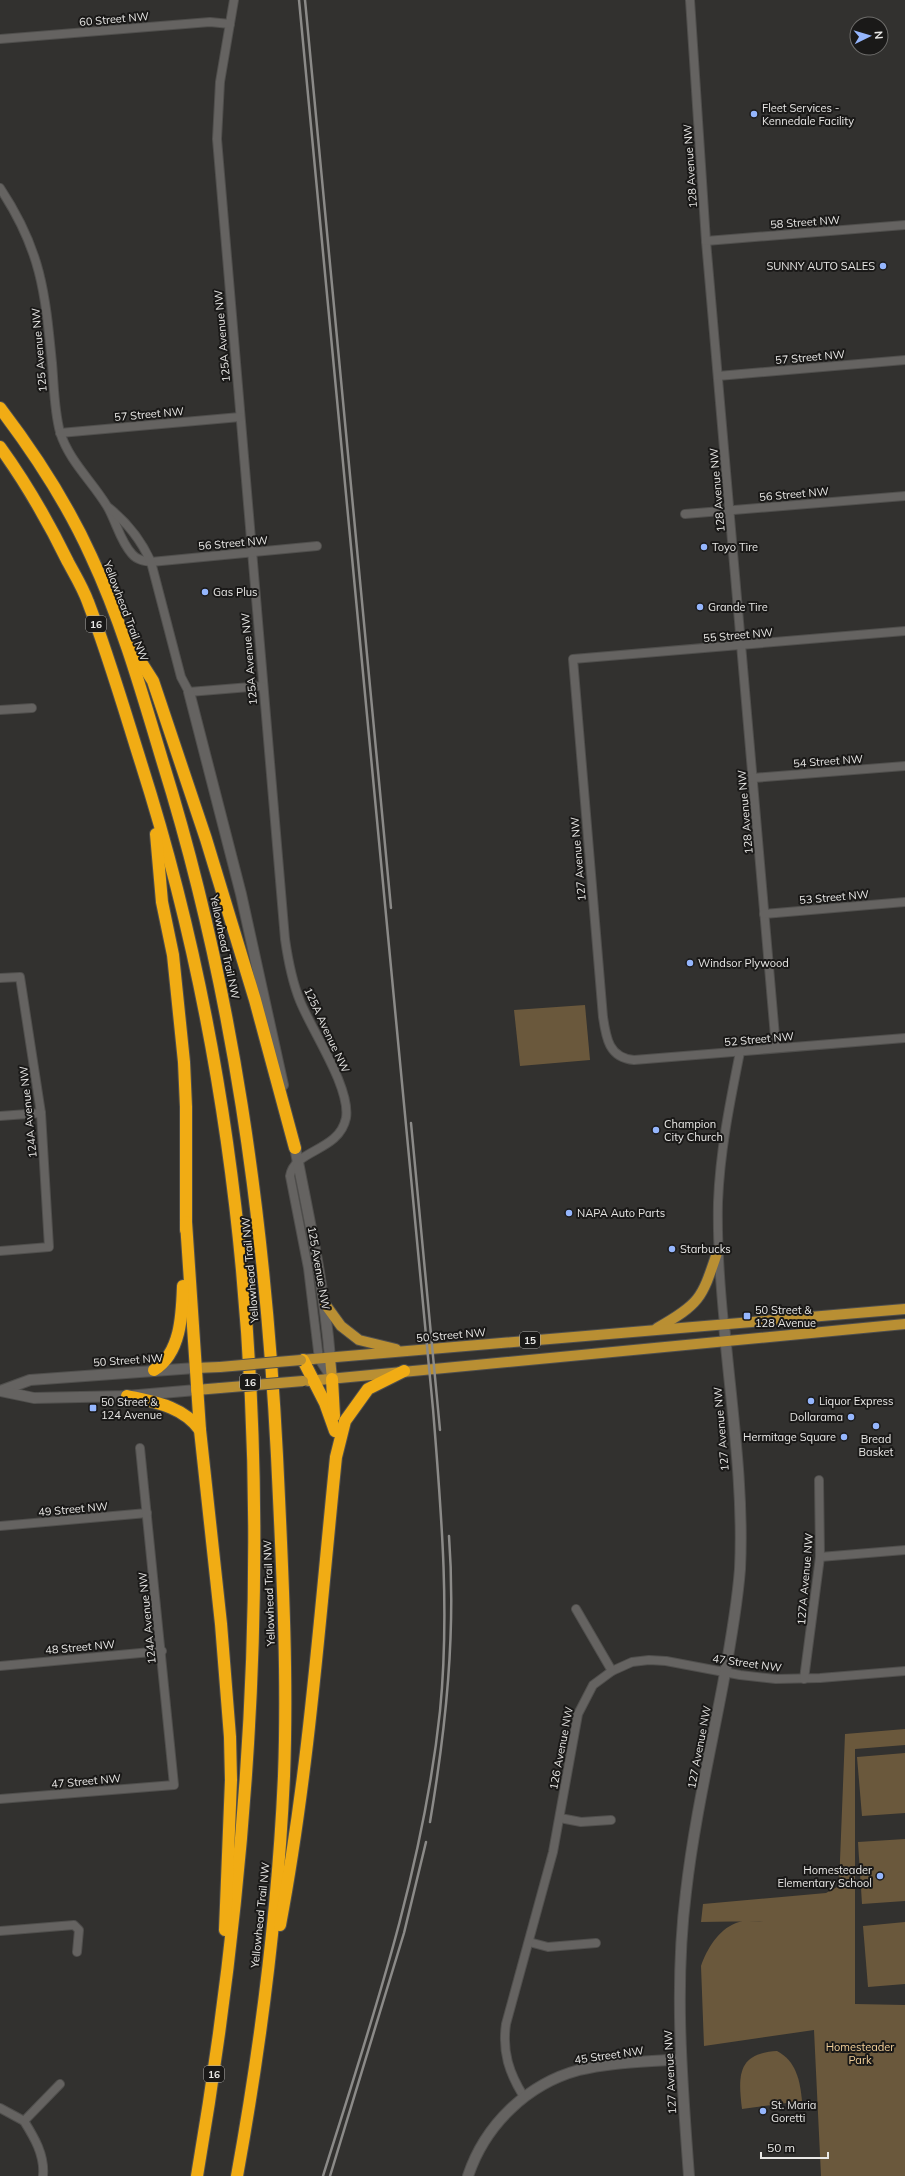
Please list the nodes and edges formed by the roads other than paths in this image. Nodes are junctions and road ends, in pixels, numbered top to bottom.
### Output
1 (234, 0) edge
2 (690, 0) edge
3 (230, 24) junction
4 (0, 39) edge
5 (0, 188) edge
6 (905, 225) edge
7 (706, 241) junction
8 (905, 360) edge
9 (718, 376) junction
10 (0, 408) edge
11 (240, 417) junction
12 (60, 433) junction
13 (0, 447) edge
14 (905, 496) edge
15 (107, 506) junction
16 (729, 510) junction
17 (685, 514) dead end
18 (317, 546) dead end
19 (251, 552) junction
20 (151, 562) junction
21 (905, 631) edge
22 (123, 633) junction
23 (741, 646) junction
24 (573, 659) joint
25 (262, 686) junction
26 (189, 692) junction
27 (32, 708) dead end
28 (0, 710) edge
29 (905, 766) edge
30 (753, 778) junction
31 (153, 801) junction
32 (905, 902) edge
33 (764, 914) junction
34 (0, 978) edge
35 (905, 1038) edge
36 (776, 1048) junction
37 (740, 1052) junction
38 (616, 1055) joint
39 (41, 1113) junction
40 (0, 1116) edge
41 (295, 1148) junction
42 (298, 1162) junction
43 (186, 1222) junction
44 (718, 1250) junction
45 (0, 1251) edge
46 (325, 1304) junction
47 (905, 1309) edge
48 (724, 1324) junction
49 (905, 1324) edge
50 (654, 1330) junction
51 (725, 1340) junction
52 (406, 1351) junction
53 (319, 1358) junction
54 (330, 1358) junction
55 (302, 1360) junction
56 (195, 1368) junction
57 (154, 1370) junction
58 (404, 1371) junction
59 (332, 1379) junction
60 (309, 1381) junction
61 (196, 1390) junction
62 (0, 1391) edge
63 (127, 1396) junction
64 (200, 1430) junction
65 (335, 1431) junction
66 (140, 1448) dead end
67 (336, 1457) junction
68 (819, 1480) dead end
69 (147, 1513) junction
70 (0, 1526) edge
71 (905, 1550) edge
72 (820, 1557) junction
73 (576, 1609) dead end
74 (162, 1651) junction
75 (0, 1666) edge
76 (612, 1671) junction
77 (905, 1671) edge
78 (725, 1672) junction
79 (804, 1679) junction
80 (174, 1785) joint
81 (0, 1799) edge
82 (560, 1818) junction
83 (611, 1820) dead end
84 (0, 1931) edge
85 (529, 1942) junction
86 (596, 1943) dead end
87 (77, 1952) dead end
88 (227, 1972) junction
89 (263, 2015) junction
90 (680, 2059) junction
91 (60, 2084) dead end
92 (524, 2097) junction
93 (0, 2108) edge
94 (24, 2121) junction
95 (43, 2176) edge
96 (196, 2176) edge
97 (237, 2176) edge
98 (468, 2176) edge
99 (690, 2176) edge

1 - 3 street, 125A Avenue NW
2 - 7 street, 128 Avenue NW
3 - 4 street, 60 Street NW
3 - 11 street, 125A Avenue NW
5 - 12 street, 125 Avenue NW
6 - 7 street, 58 Street NW
7 - 9 street, 128 Avenue NW
8 - 9 street, 57 Street NW
9 - 16 street, 128 Avenue NW
10 - 22 highway, Yellowhead Trail NW / 16
11 - 12 street, 57 Street NW
11 - 19 street, 125A Avenue NW
12 - 15 street, 125 Avenue NW
13 - 31 highway, Yellowhead Trail NW / 16
14 - 16 street, 56 Street NW
15 - 20 street, 125 Avenue NW
15 - 20 street, 125 Avenue NW
16 - 17 street, 56 Street NW
16 - 23 street, 128 Avenue NW
18 - 19 street, 56 Street NW
19 - 20 street, 56 Street NW
19 - 25 street, 125A Avenue NW
20 - 26 street, 125 Avenue NW
21 - 23 street, 55 Street NW
22 - 41 highway
22 - 89 highway, Yellowhead Trail NW / 16
23 - 24 street, 55 Street NW
23 - 30 street, 128 Avenue NW
24 - 38 street, 127 Avenue NW
25 - 26 street
25 - 42 street, 125A Avenue NW
26 - 41 street, 125 Avenue NW
27 - 28 street
29 - 30 street, 54 Street NW
30 - 33 street, 128 Avenue NW
31 - 43 highway
31 - 88 highway, Yellowhead Trail NW / 16
32 - 33 street, 53 Street NW
33 - 36 street, 128 Avenue NW
34 - 39 street, 124A Avenue NW
35 - 36 street, 52 Street NW
36 - 37 street, 52 Street NW
37 - 38 street, 52 Street NW
37 - 44 street
39 - 40 street
39 - 45 street, 124A Avenue NW
41 - 42 street, 125 Avenue NW
42 - 46 street, 125 Avenue NW
42 - 53 street, 125 Avenue NW
43 - 56 highway
43 - 57 highway
44 - 48 street
44 - 50 main road
46 - 52 main road
46 - 54 street, 125 Avenue NW
47 - 48 main road, 50 Street NW
48 - 50 main road, 50 Street NW
48 - 51 street, 127 Avenue NW
49 - 51 main road, 50 Street NW
50 - 52 main road, 50 Street NW / 15
51 - 58 main road, 50 Street NW / 15
51 - 78 street, 127 Avenue NW
52 - 54 main road, 50 Street NW
53 - 54 main road, 50 Street NW
53 - 55 main road, 50 Street NW
53 - 59 street, 125 Avenue NW
54 - 59 main road
55 - 56 main road, 50 Street NW, bridge
55 - 60 highway
56 - 57 street, 50 Street NW
56 - 61 highway
57 - 62 street, 50 Street NW
58 - 59 main road, 50 Street NW
58 - 67 highway
59 - 60 main road, 50 Street NW
59 - 65 highway
60 - 61 main road, 50 Street NW, bridge
60 - 65 highway
61 - 63 street, 50 Street NW
61 - 64 highway
62 - 63 street, 50 Street NW
63 - 64 highway
64 - 88 highway
65 - 67 highway
66 - 69 street, 124A Avenue NW
67 - 89 highway
68 - 72 street, 127A Avenue NW
69 - 70 street, 49 Street NW
69 - 74 street, 124A Avenue NW
71 - 72 street
72 - 79 street, 127A Avenue NW
73 - 76 street
74 - 75 street, 48 Street NW
74 - 80 street, 124A Avenue NW
76 - 78 street, 47 Street NW
76 - 82 street, 126 Avenue NW
77 - 79 street, 47 Street NW
78 - 79 street, 47 Street NW
78 - 90 street, 127 Avenue NW
80 - 81 street, 47 Street NW
82 - 83 street
82 - 85 street, 126 Avenue NW
84 - 87 street
85 - 86 street
85 - 92 street, 126 Avenue NW
88 - 96 highway, Yellowhead Trail NW / 16
89 - 97 highway, Yellowhead Trail NW / 16
90 - 92 street, 45 Street NW
90 - 99 street, 127 Avenue NW
91 - 94 street
92 - 98 street
93 - 94 street
94 - 95 street

